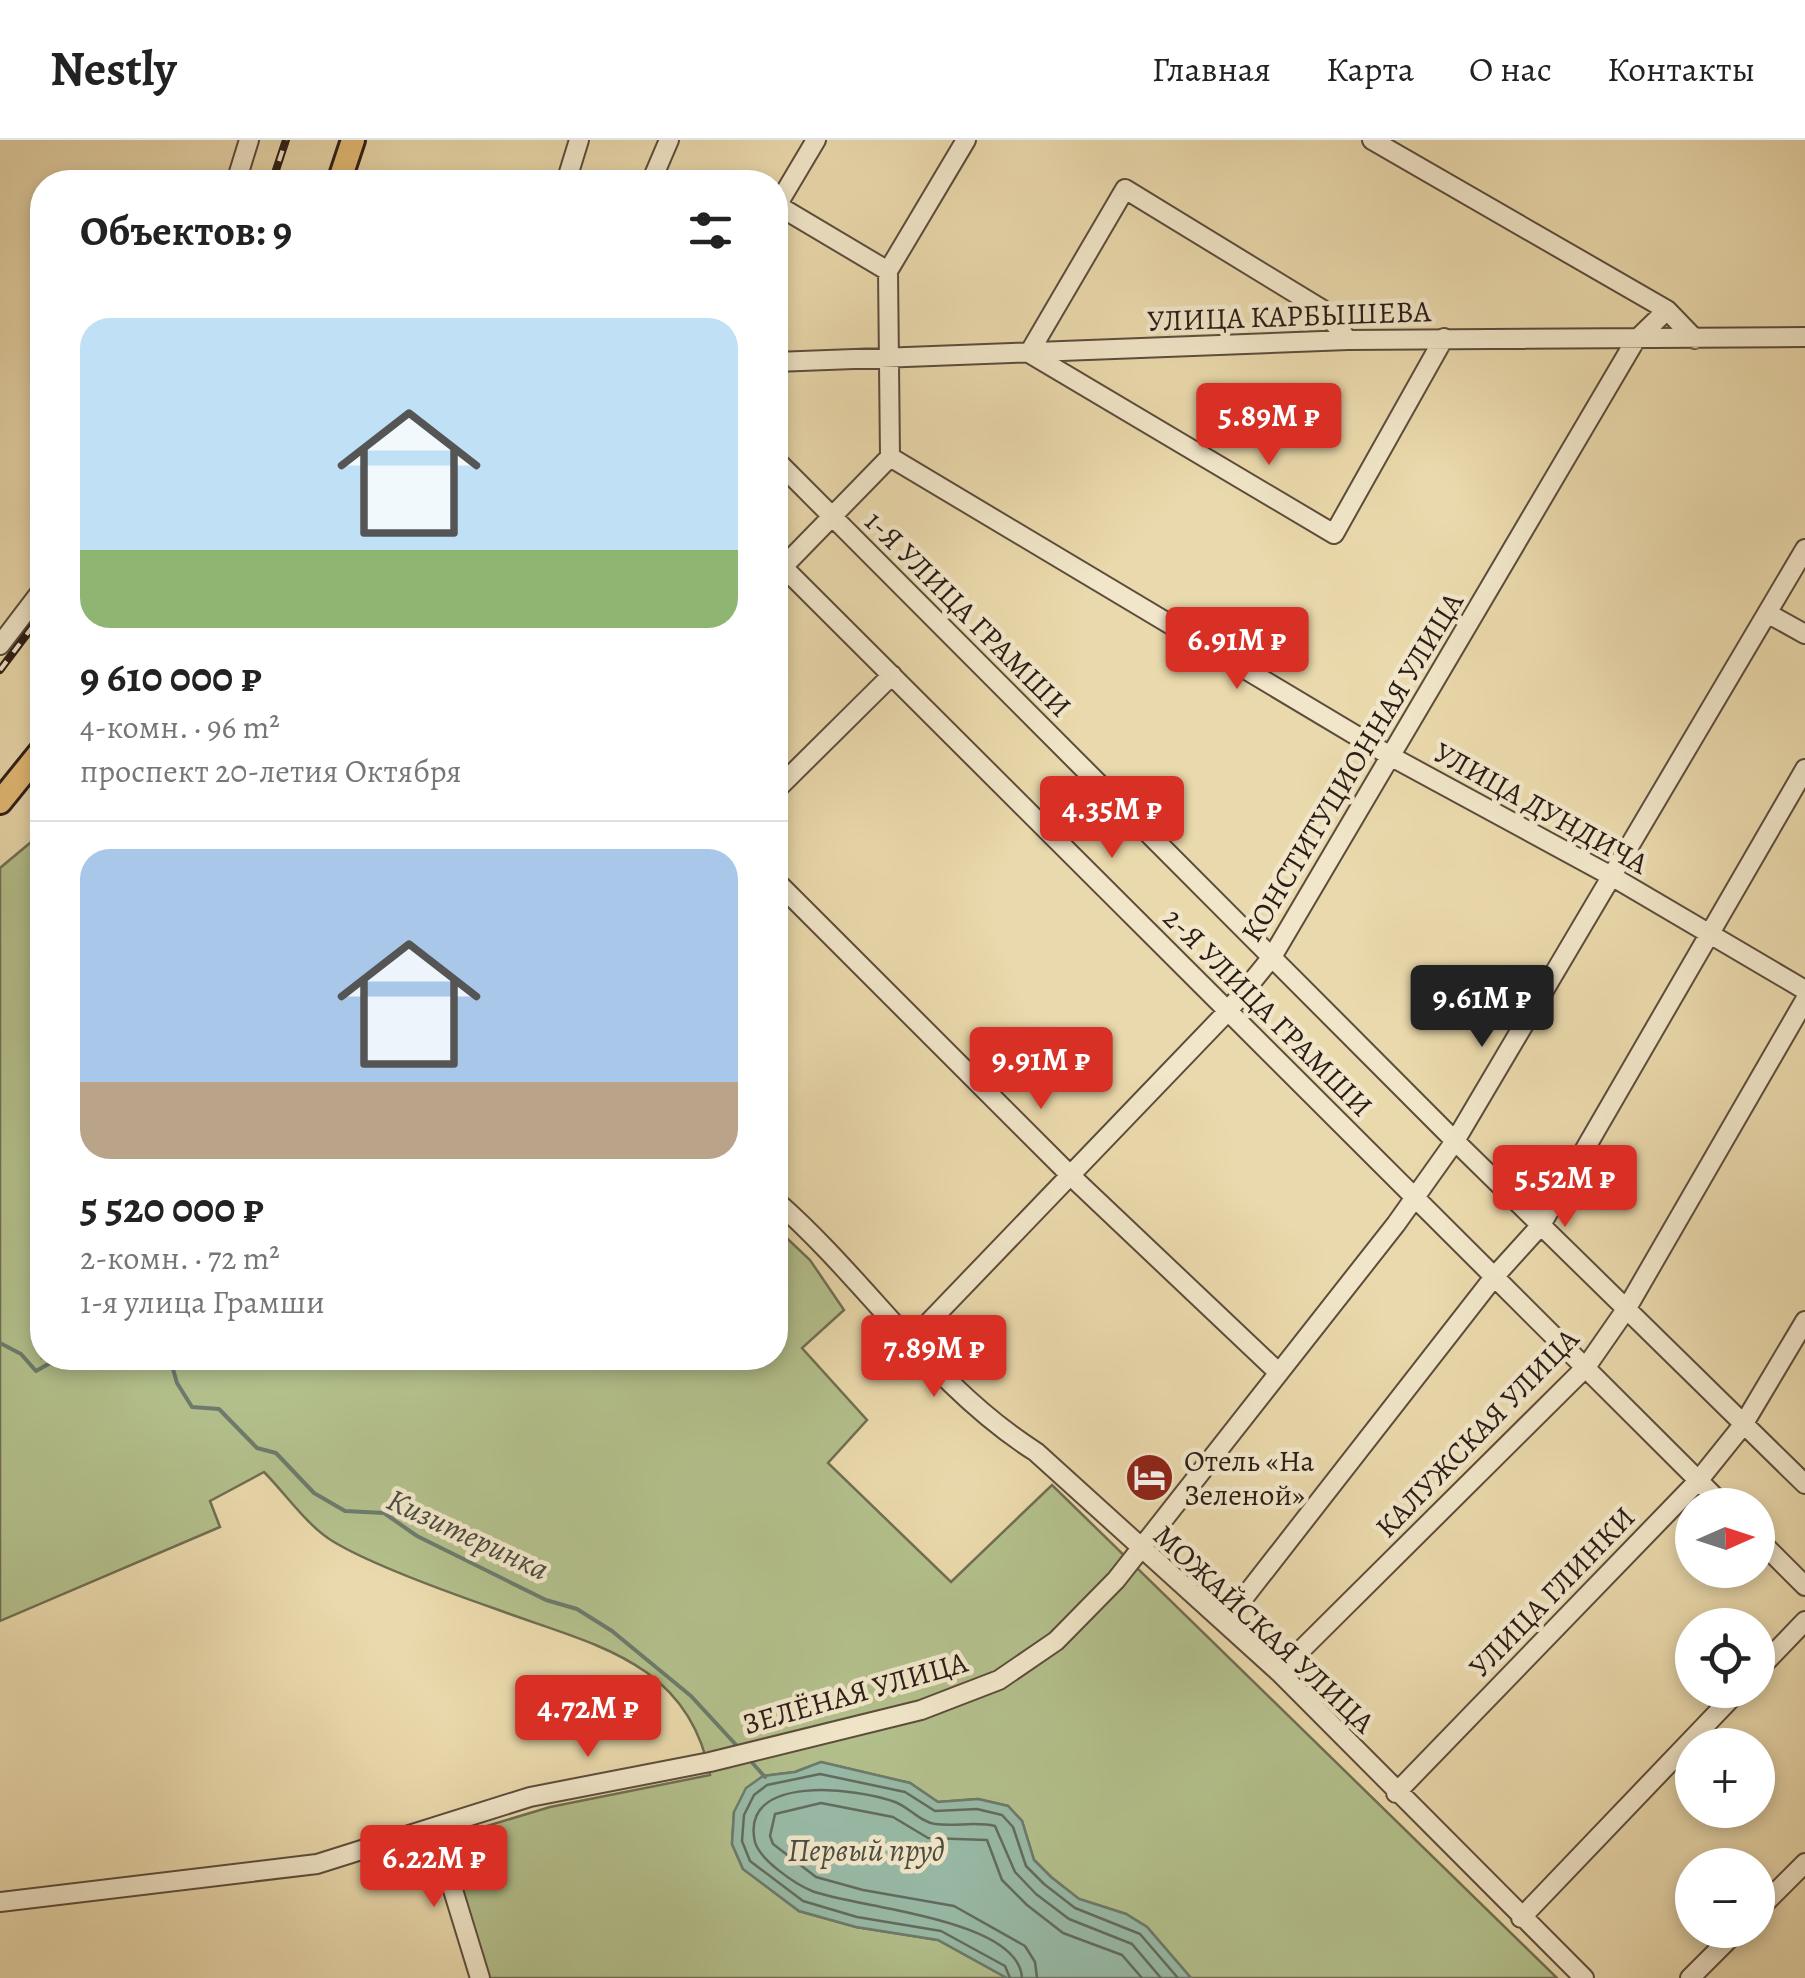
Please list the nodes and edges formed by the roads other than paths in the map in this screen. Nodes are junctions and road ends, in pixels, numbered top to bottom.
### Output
1 (249, 140) edge
2 (338, 140) edge
3 (353, 140) edge
4 (579, 140) edge
5 (670, 140) edge
6 (816, 140) edge
7 (966, 140) edge
8 (1372, 140) edge
9 (240, 170) edge
10 (328, 170) edge
11 (343, 170) edge
12 (570, 170) edge
13 (656, 170) edge
14 (788, 187) edge
15 (788, 214) edge
16 (888, 271) junction
17 (1667, 310) junction
18 (1805, 336) edge
19 (1444, 338) junction
20 (1695, 339) junction
21 (1348, 340) junction
22 (1635, 341) junction
23 (1029, 353) junction
24 (886, 360) junction
25 (788, 362) edge
26 (890, 457) junction
27 (788, 472) edge
28 (832, 516) junction
29 (1805, 549) edge
30 (788, 558) edge
31 (788, 576) edge
32 (30, 606) edge
33 (1767, 613) junction
34 (1805, 634) edge
35 (0, 645) edge
36 (892, 675) junction
37 (30, 745) edge
38 (1392, 757) junction
39 (30, 765) edge
40 (1805, 768) edge
41 (788, 778) edge
42 (0, 781) edge
43 (0, 802) edge
44 (1613, 877) junction
45 (788, 893) edge
46 (1709, 935) junction
47 (1272, 957) junction
48 (1805, 990) edge
49 (1805, 1000) edge
50 (1228, 1011) junction
51 (1455, 1141) junction
52 (1071, 1176) junction
53 (1415, 1198) junction
54 (788, 1211) edge
55 (1541, 1225) junction
56 (1494, 1277) junction
57 (1627, 1308) junction
58 (1805, 1321) edge
59 (909, 1344) junction
60 (1586, 1367) junction
61 (1278, 1373) junction
62 (1743, 1425) junction
63 (1698, 1480) junction
64 (1805, 1484) edge
65 (1706, 1488) edge
66 (1142, 1546) junction
67 (1775, 1556) edge
68 (1805, 1586) edge
69 (1805, 1620) edge
70 (1225, 1622) junction
71 (1775, 1652) edge
72 (1279, 1672) junction
73 (1722, 1708) edge
74 (1396, 1793) junction
75 (434, 1828) junction
76 (1805, 1862) edge
77 (1775, 1893) edge
78 (0, 1902) edge
79 (1521, 1918) junction
80 (1720, 1948) edge
81 (480, 1978) edge
82 (1584, 1978) edge
83 (1690, 1978) edge

1 - 9 street
2 - 10 main road
3 - 11 main road
4 - 12 street
5 - 13 street
6 - 14 street
7 - 16 street
8 - 17 street
15 - 16 street
16 - 24 street
17 - 20 street
17 - 22 street, КОНСТИТУЦИОННАЯ УЛИЦА
18 - 20 street, УЛИЦА КАРБЫШЕВА
19 - 21 street, УЛИЦА КАРБЫШЕВА
19 - 22 street, УЛИЦА КАРБЫШЕВА
19 - 23 street
20 - 22 street, УЛИЦА КАРБЫШЕВА
21 - 23 street, УЛИЦА КАРБЫШЕВА
21 - 23 street
22 - 38 street, КОНСТИТУЦИОННАЯ УЛИЦА
23 - 24 street, УЛИЦА КАРБЫШЕВА
24 - 25 street, УЛИЦА КАРБЫШЕВА
24 - 26 street
26 - 28 street
26 - 38 street, УЛИЦА ДУНДИЧА
27 - 28 street, 1-Я УЛИЦА ГРАМШИ
28 - 30 street
28 - 47 street, 1-Я УЛИЦА ГРАМШИ
29 - 33 street, ЗЕЛЁНАЯ УЛИЦА
31 - 36 street, 2-Я УЛИЦА ГРАМШИ
32 - 35 street
33 - 34 street
33 - 44 street, ЗЕЛЁНАЯ УЛИЦА
36 - 41 street
36 - 50 street, 2-Я УЛИЦА ГРАМШИ
37 - 42 main road
38 - 44 street, УЛИЦА ДУНДИЧА
38 - 47 street, КОНСТИТУЦИОННАЯ УЛИЦА
39 - 43 main road
40 - 46 street
44 - 46 street, УЛИЦА ДУНДИЧА
44 - 51 street, ЗЕЛЁНАЯ УЛИЦА
45 - 52 street
46 - 48 street, УЛИЦА ДУНДИЧА
46 - 55 street
47 - 50 street, КОНСТИТУЦИОННАЯ УЛИЦА
47 - 51 street, 1-Я УЛИЦА ГРАМШИ
49 - 57 street, КАЛУЖСКАЯ УЛИЦА
50 - 52 street, КОНСТИТУЦИОННАЯ УЛИЦА
50 - 53 street, 2-Я УЛИЦА ГРАМШИ
51 - 53 street, ЗЕЛЁНАЯ УЛИЦА
51 - 55 street, 1-Я УЛИЦА ГРАМШИ
52 - 59 street, КОНСТИТУЦИОННАЯ УЛИЦА
52 - 61 street
53 - 56 street, 2-Я УЛИЦА ГРАМШИ
53 - 61 street, ЗЕЛЁНАЯ УЛИЦА
54 - 59 street, МОЖАЙСКАЯ УЛИЦА
55 - 56 street
55 - 57 street, 1-Я УЛИЦА ГРАМШИ
56 - 60 street, 2-Я УЛИЦА ГРАМШИ
56 - 70 street
57 - 60 street, КАЛУЖСКАЯ УЛИЦА
57 - 62 street, 1-Я УЛИЦА ГРАМШИ
58 - 62 street, УЛИЦА ГЛИНКИ
59 - 66 street, МОЖАЙСКАЯ УЛИЦА
60 - 63 street, 2-Я УЛИЦА ГРАМШИ
60 - 72 street, КАЛУЖСКАЯ УЛИЦА
61 - 66 street, ЗЕЛЁНАЯ УЛИЦА
62 - 63 street, УЛИЦА ГЛИНКИ
62 - 64 street, 1-Я УЛИЦА ГРАМШИ
63 - 65 street, 2-Я УЛИЦА ГРАМШИ
63 - 74 street, УЛИЦА ГЛИНКИ
66 - 70 street, МОЖАЙСКАЯ УЛИЦА
66 - 75 street, ЗЕЛЁНАЯ УЛИЦА
67 - 68 street
69 - 71 street
70 - 72 street, МОЖАЙСКАЯ УЛИЦА
72 - 74 street, МОЖАЙСКАЯ УЛИЦА
73 - 79 street
74 - 79 street, МОЖАЙСКАЯ УЛИЦА
75 - 78 street, ЗЕЛЁНАЯ УЛИЦА
75 - 81 street
76 - 77 street
79 - 82 street, МОЖАЙСКАЯ УЛИЦА
80 - 83 street

